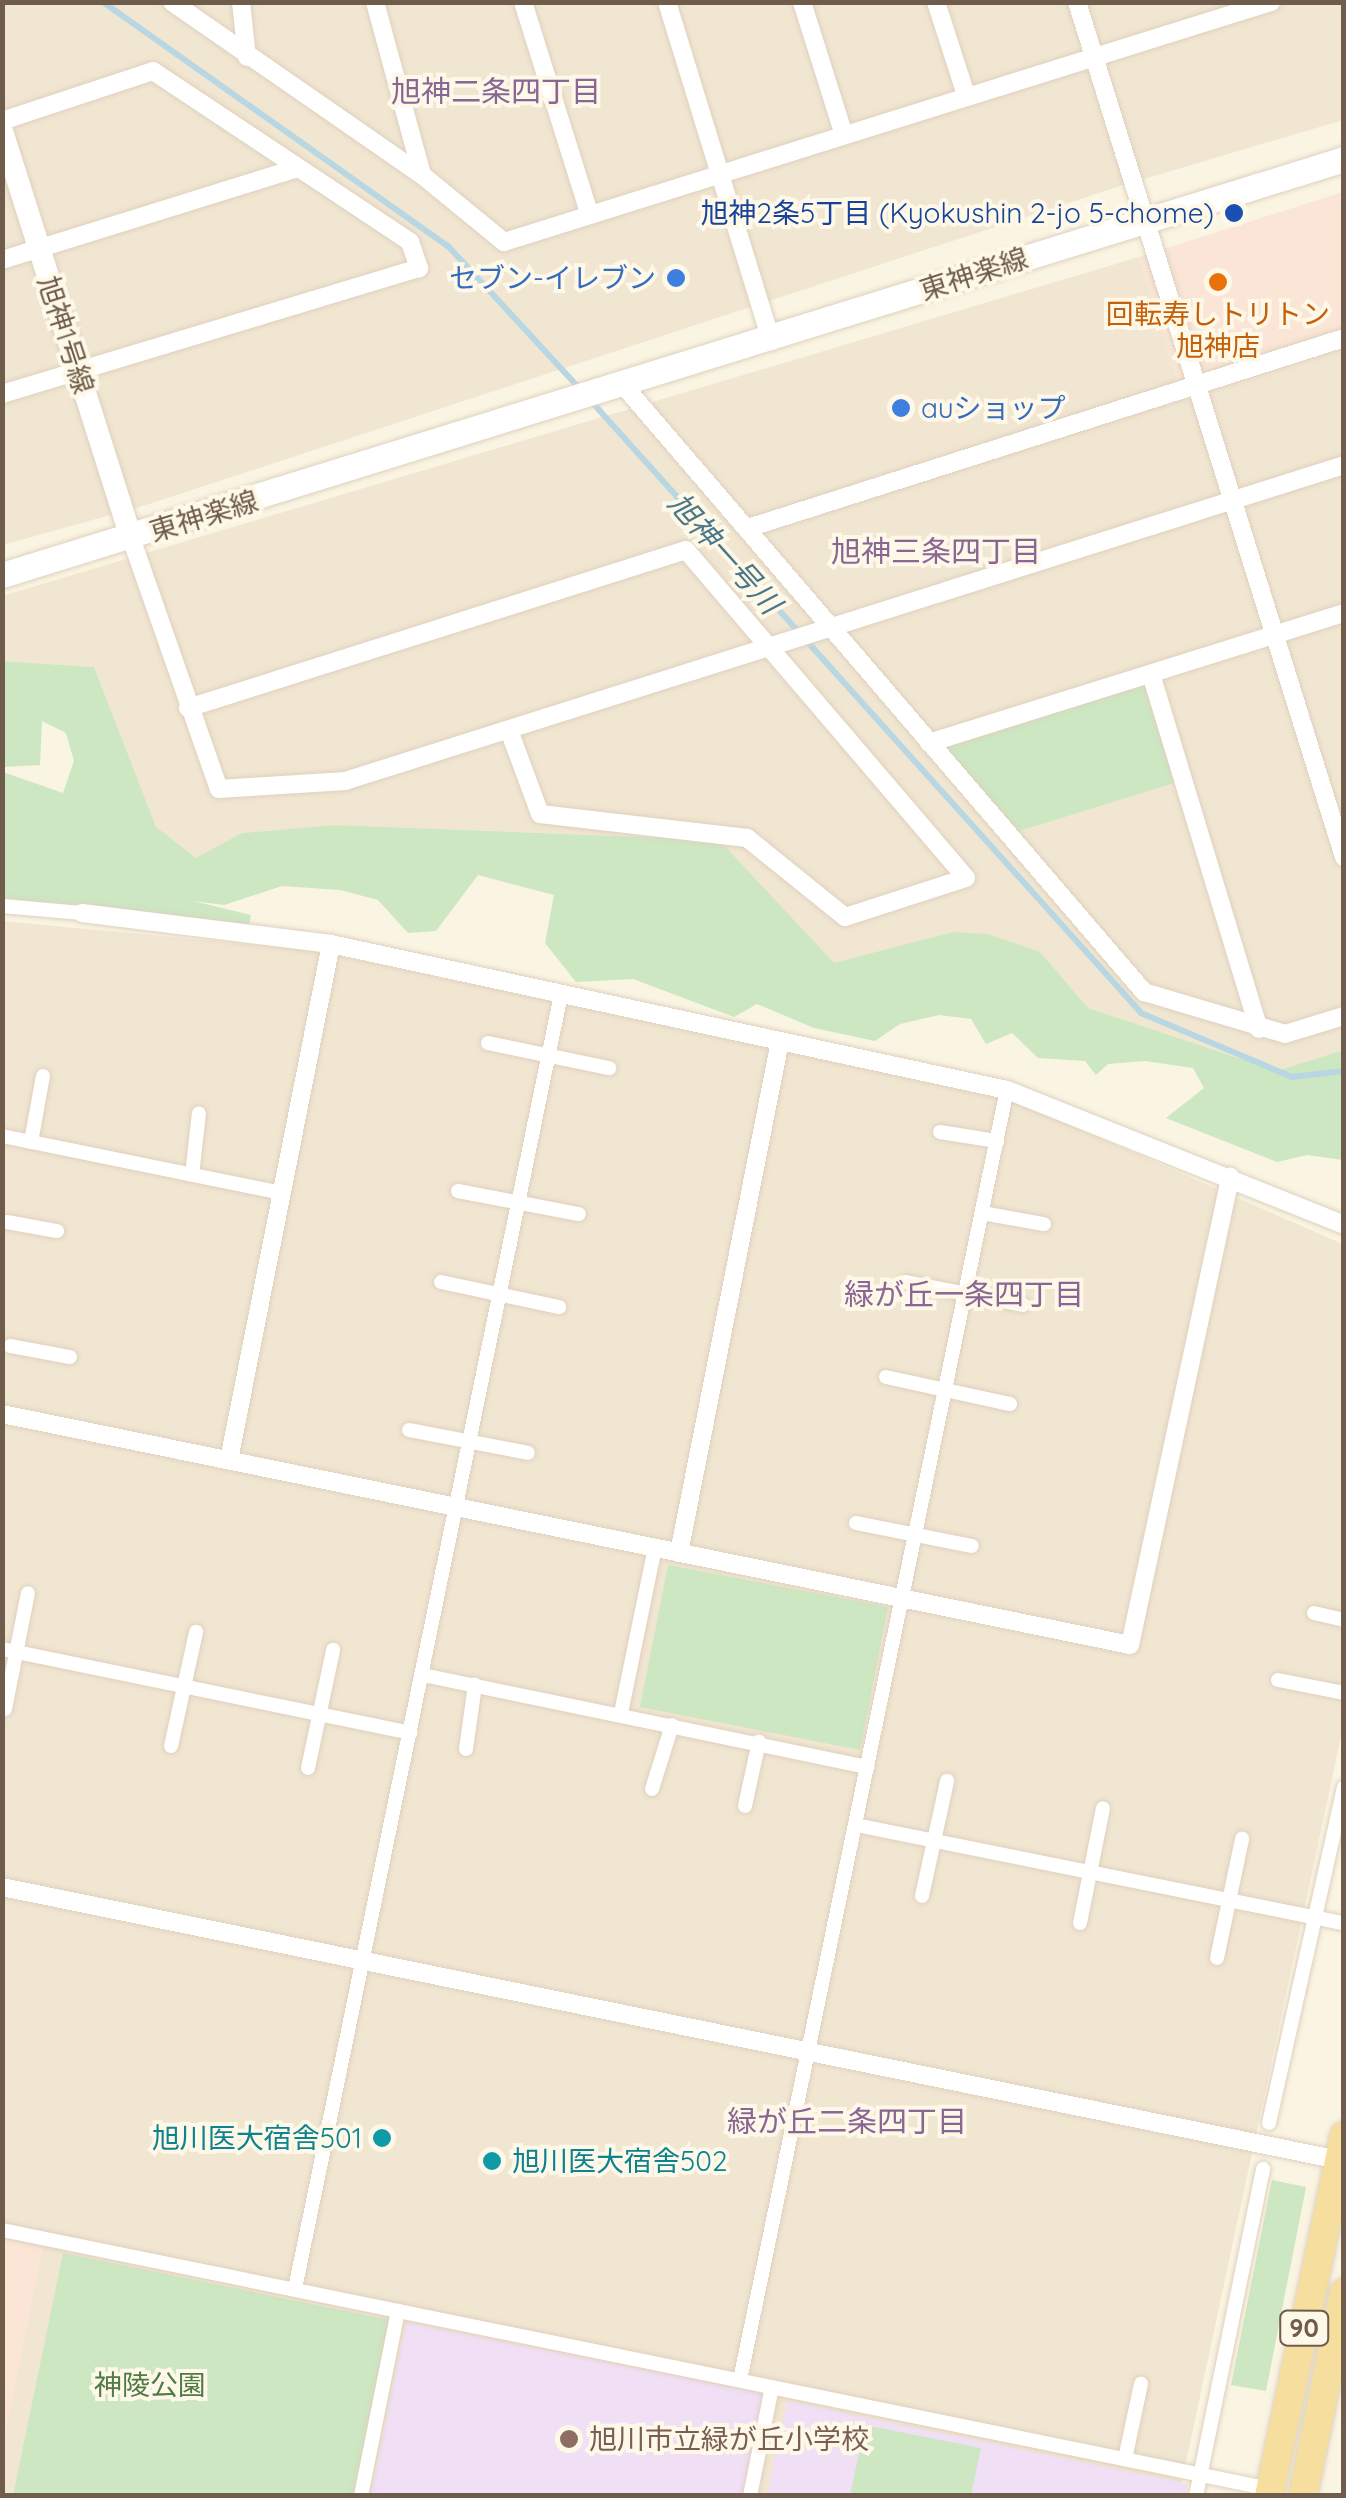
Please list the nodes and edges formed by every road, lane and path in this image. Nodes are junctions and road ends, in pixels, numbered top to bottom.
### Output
1 (172, 2) edge
2 (241, 2) edge
3 (376, 2) edge
4 (523, 2) edge
5 (666, 2) edge
6 (802, 2) edge
7 (936, 2) edge
8 (1077, 2) edge
9 (1271, 2) edge
10 (1218, 10) edge
11 (1094, 56) junction
12 (247, 57) junction
13 (966, 95) junction
14 (2, 121) edge
15 (2, 131) edge
16 (843, 132) junction
17 (1344, 159) edge
18 (298, 168) junction
19 (718, 173) junction
20 (422, 175) junction
21 (589, 213) junction
22 (1144, 219) junction
23 (39, 250) junction
24 (2, 260) edge
25 (1344, 338) edge
26 (771, 341) junction
27 (78, 372) junction
28 (1195, 385) junction
29 (614, 389) junction
30 (2, 394) edge
31 (1344, 466) edge
32 (1236, 502) junction
33 (748, 528) junction
34 (132, 538) junction
35 (2, 575) edge
36 (1344, 613) edge
37 (835, 628) junction
38 (1276, 636) junction
39 (780, 648) junction
40 (1152, 674) junction
41 (188, 708) junction
42 (510, 733) junction
43 (929, 744) junction
44 (1337, 813) edge
45 (1344, 858) edge
46 (2, 906) edge
47 (82, 913) joint
48 (331, 944) junction
49 (560, 994) junction
50 (1344, 1016) edge
51 (1259, 1029) junction
52 (780, 1041) junction
53 (488, 1044) dead end
54 (549, 1055) junction
55 (609, 1068) dead end
56 (43, 1076) dead end
57 (1007, 1090) junction
58 (199, 1112) dead end
59 (940, 1132) dead end
60 (2, 1136) edge
61 (997, 1141) junction
62 (30, 1142) junction
63 (192, 1175) junction
64 (1230, 1177) junction
65 (458, 1190) dead end
66 (282, 1193) junction
67 (520, 1202) junction
68 (982, 1213) junction
69 (579, 1214) dead end
70 (7, 1222) dead end
71 (1044, 1224) dead end
72 (1344, 1225) edge
73 (56, 1230) dead end
74 (440, 1282) dead end
75 (906, 1282) dead end
76 (501, 1294) junction
77 (966, 1294) junction
78 (1023, 1305) dead end
79 (559, 1307) dead end
80 (10, 1346) dead end
81 (70, 1357) dead end
82 (886, 1377) dead end
83 (946, 1390) junction
84 (1010, 1404) dead end
85 (2, 1414) edge
86 (409, 1430) dead end
87 (470, 1442) junction
88 (528, 1453) dead end
89 (229, 1460) junction
90 (458, 1508) junction
91 (856, 1524) dead end
92 (916, 1535) junction
93 (972, 1546) dead end
94 (655, 1548) junction
95 (679, 1553) junction
96 (28, 1593) dead end
97 (902, 1599) junction
98 (1314, 1613) dead end
99 (1344, 1620) edge
100 (196, 1632) dead end
101 (9, 1650) edge
102 (333, 1650) dead end
103 (422, 1674) junction
104 (1278, 1680) dead end
105 (474, 1685) junction
106 (184, 1686) junction
107 (1344, 1693) edge
108 (5, 1709) dead end
109 (621, 1714) junction
110 (320, 1715) junction
111 (672, 1726) junction
112 (410, 1734) junction
113 (759, 1741) junction
114 (170, 1746) dead end
115 (466, 1748) dead end
116 (868, 1767) junction
117 (308, 1768) dead end
118 (947, 1781) dead end
119 (1344, 1786) edge
120 (652, 1789) dead end
121 (745, 1806) dead end
122 (1103, 1808) dead end
123 (856, 1825) junction
124 (1242, 1839) dead end
125 (934, 1841) junction
126 (1090, 1872) junction
127 (2, 1887) edge
128 (922, 1896) dead end
129 (1229, 1900) junction
130 (1317, 1918) junction
131 (1344, 1923) edge
132 (1080, 1924) dead end
133 (1217, 1958) dead end
134 (365, 1961) junction
135 (809, 2052) junction
136 (1269, 2123) dead end
137 (1342, 2152) edge
138 (1262, 2169) dead end
139 (2, 2230) edge
140 (295, 2290) junction
141 (1344, 2292) edge
142 (398, 2310) junction
143 (740, 2380) junction
144 (1141, 2384) dead end
145 (772, 2387) junction
146 (1278, 2455) junction
147 (1124, 2459) junction
148 (1310, 2462) junction
149 (1200, 2474) junction
150 (1262, 2490) edge
151 (361, 2496) edge
152 (750, 2496) edge
153 (1196, 2496) edge
154 (1303, 2496) edge

1 - 12 street
2 - 12 street
3 - 20 street
4 - 21 street
5 - 19 street
6 - 16 street
7 - 13 street
8 - 11 street
9 - 10 street
10 - 11 street
11 - 13 street
11 - 22 street
12 - 20 street
13 - 16 street
14 - 18 street
15 - 23 street, 旭神1号線
16 - 19 street
17 - 22 main road, 東神楽線
18 - 23 street
18 - 27 street
19 - 21 street
19 - 26 street
20 - 21 street
22 - 26 main road, 東神楽線
22 - 28 street
23 - 24 street
23 - 27 street, 旭神1号線
25 - 28 street
26 - 29 main road, 東神楽線
27 - 30 street
27 - 34 street, 旭神1号線
28 - 32 street
28 - 33 street
29 - 33 street
29 - 34 main road, 東神楽線
31 - 32 street
32 - 37 street
32 - 38 street
33 - 37 street
34 - 35 main road, 東神楽線
34 - 41 street
36 - 38 street
37 - 39 street
37 - 43 street
38 - 40 street
38 - 44 street
39 - 41 street
39 - 42 street
39 - 42 street
40 - 43 street
40 - 51 street
41 - 42 street
43 - 51 street
44 - 45 street
46 - 47 street
47 - 48 street
48 - 49 street
48 - 66 street
49 - 52 street
49 - 54 street
50 - 51 street
52 - 57 street
52 - 95 street
53 - 54 street
54 - 55 street
54 - 67 street
56 - 62 street
57 - 61 street
57 - 64 street
58 - 63 street
59 - 61 street
60 - 62 street
61 - 68 street
62 - 63 street
63 - 66 street
64 - 72 street
64 - 97 street
65 - 67 street
66 - 89 street
67 - 69 street
67 - 76 street
68 - 71 street
68 - 77 street
70 - 73 street
74 - 76 street
75 - 77 street
76 - 79 street
76 - 87 street
77 - 78 street
77 - 83 street
80 - 81 street
82 - 83 street
83 - 84 street
83 - 92 street
85 - 89 street
86 - 87 street
87 - 88 street
87 - 90 street
89 - 90 street
90 - 94 street
90 - 103 street
91 - 92 street
92 - 93 street
92 - 97 street
94 - 95 street
94 - 109 street
95 - 97 street
96 - 101 street
97 - 116 street
98 - 99 street
100 - 106 street
101 - 106 street
101 - 108 street
102 - 110 street
103 - 105 street
103 - 112 street
104 - 107 street
105 - 109 street
105 - 115 street
106 - 110 street
106 - 114 street
109 - 111 street
110 - 112 street
110 - 117 street
111 - 113 street
111 - 120 street
112 - 134 street
113 - 116 street
113 - 121 street
116 - 123 street
118 - 125 street
119 - 130 street
122 - 126 street
123 - 125 street
123 - 135 street
124 - 129 street
125 - 126 street
125 - 128 street
126 - 129 street
126 - 132 street
127 - 134 street
129 - 130 street
129 - 133 street
130 - 131 street
130 - 136 street
134 - 135 street
134 - 140 street
135 - 137 street
135 - 143 street
137 - 146 main road, 90
138 - 149 street
139 - 140 street
140 - 142 street
141 - 148 main road, 90
142 - 143 street
142 - 151 street
143 - 145 street
144 - 147 street
145 - 147 street
145 - 152 street
146 - 148 street
146 - 150 main road, 90
147 - 149 street
148 - 154 main road, 90
149 - 150 street
149 - 153 street

